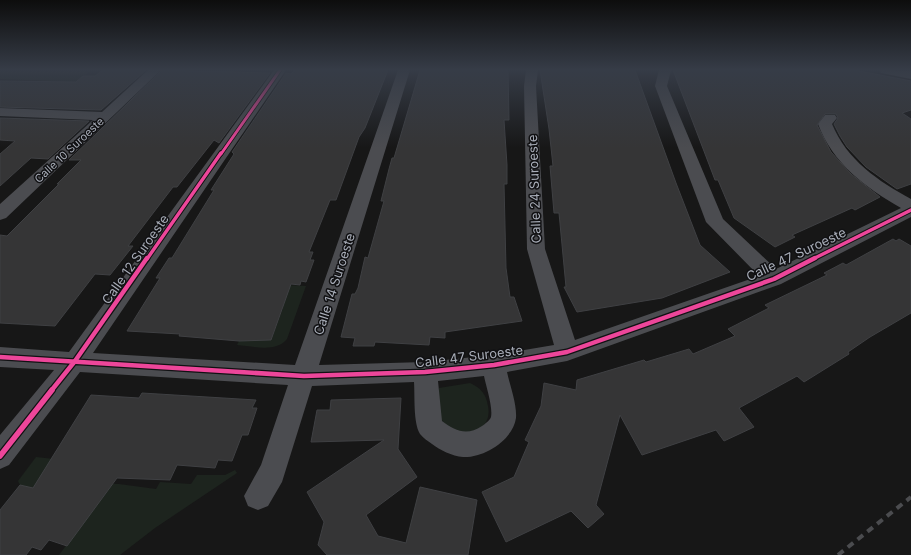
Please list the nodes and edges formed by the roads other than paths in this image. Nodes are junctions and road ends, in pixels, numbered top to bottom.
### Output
1 (127, 96) edge
2 (262, 96) edge
3 (396, 96) edge
4 (530, 96) edge
5 (665, 96) edge
6 (0, 112) edge
7 (106, 116) junction
8 (830, 118) dead end
9 (911, 206) edge
10 (3, 208) edge
11 (911, 210) edge
12 (774, 279) junction
13 (567, 352) junction
14 (0, 357) edge
15 (76, 361) junction
16 (494, 365) junction
17 (425, 372) junction
18 (304, 376) junction
19 (0, 456) edge
20 (258, 496) dead end

1 - 7 street, Calle 10 Suroeste
2 - 15 street, Calle 12 Suroeste
3 - 18 street, Calle 14 Suroeste
4 - 13 street, Calle 24 Suroeste
5 - 12 street
6 - 7 street
7 - 10 street, Calle 10 Suroeste
8 - 9 street
11 - 12 street, Calle 47 Suroeste
12 - 13 street, Calle 47 Suroeste
13 - 16 street, Calle 47 Suroeste
14 - 15 street, Calle 47 Suroeste
15 - 18 street, Calle 47 Suroeste
15 - 19 street, Calle 12 Suroeste
16 - 17 street, Calle 47 Suroeste
16 - 17 street, Calle 47 Suroeste
17 - 18 street, Calle 47 Suroeste
18 - 20 street, Calle 14 Suroeste

